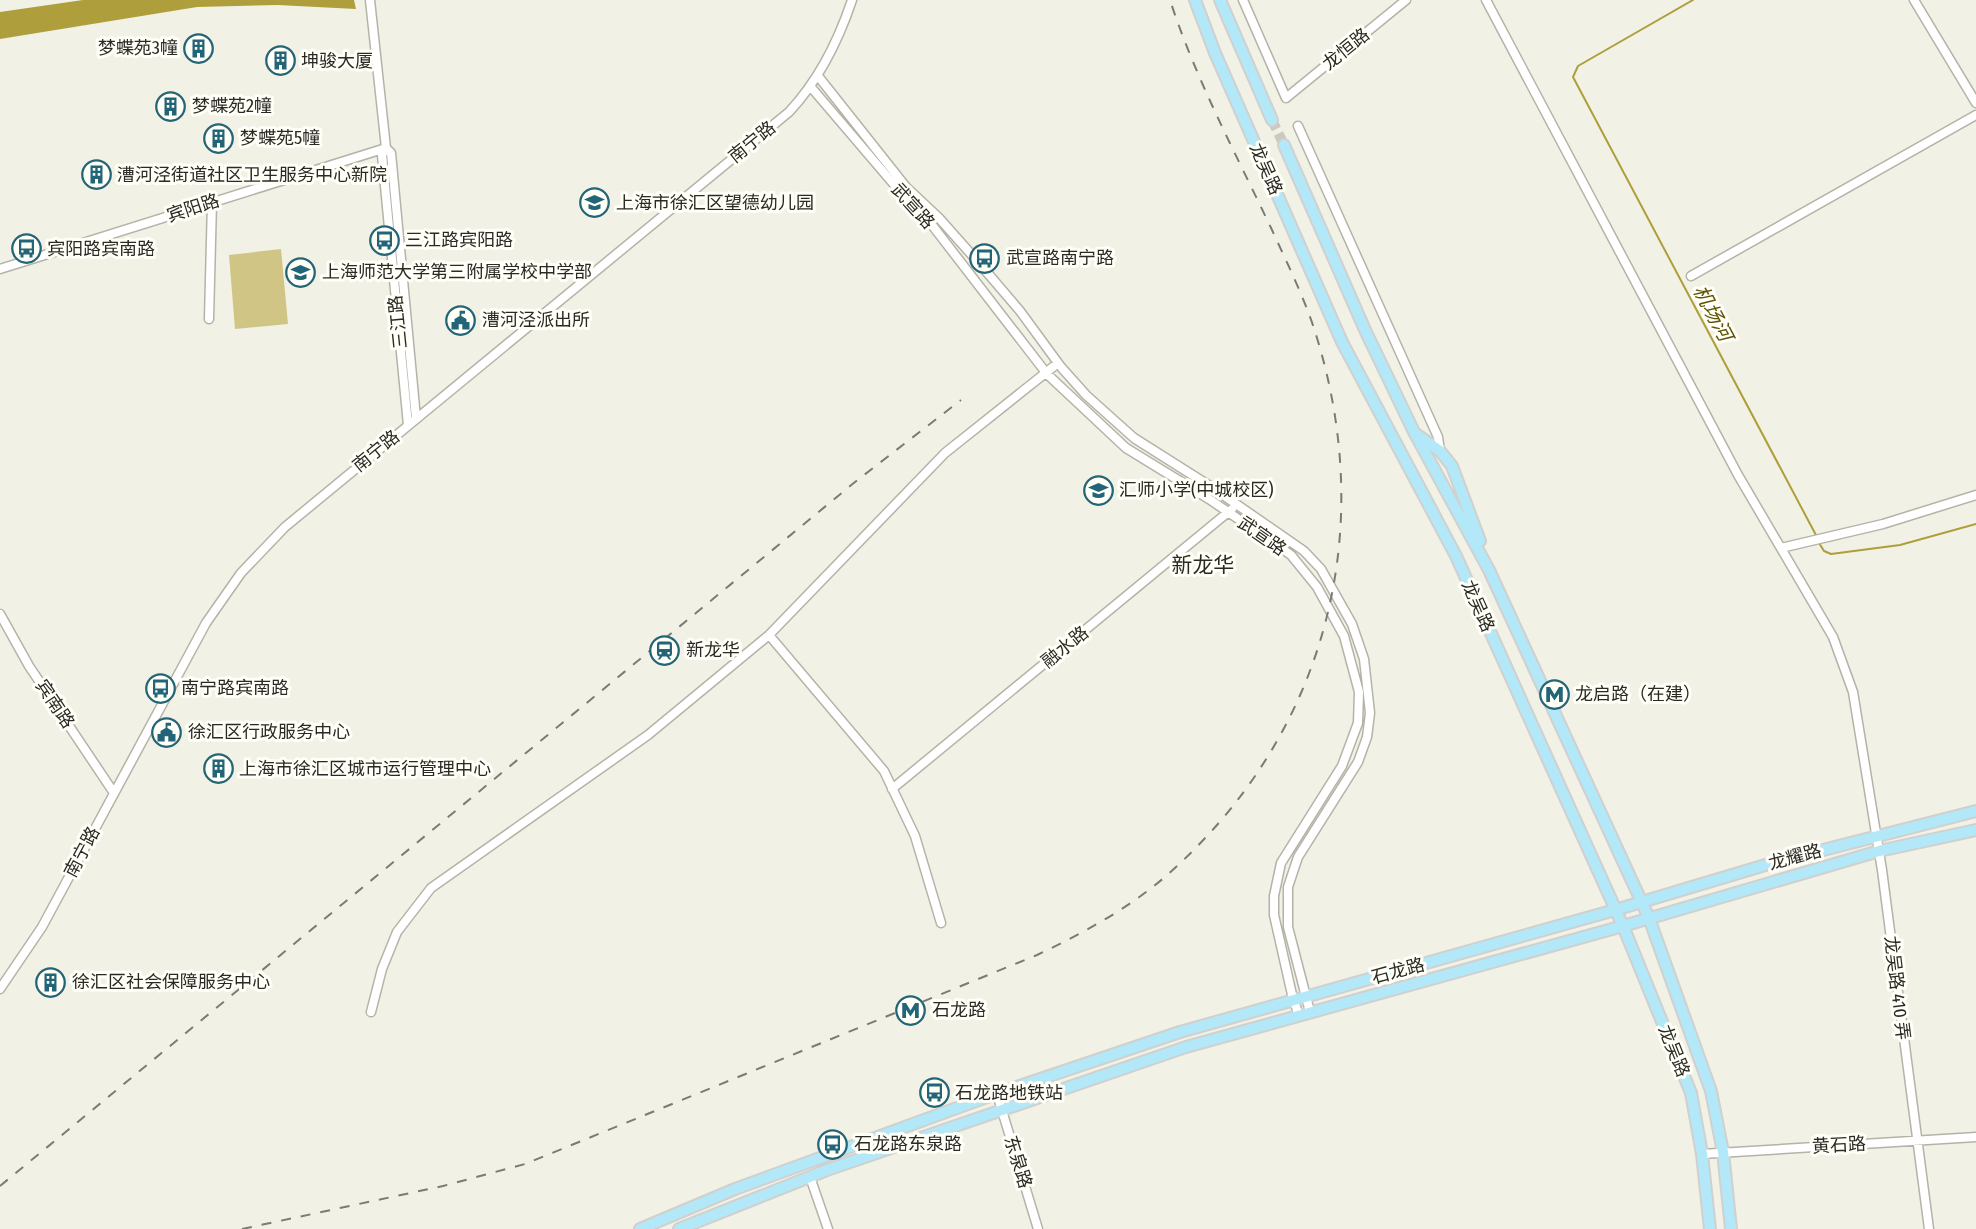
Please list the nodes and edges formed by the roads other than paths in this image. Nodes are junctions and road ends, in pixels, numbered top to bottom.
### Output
1 (370, 0) edge
2 (852, 0) edge
3 (1195, 0) edge
4 (1220, 0) edge
5 (1243, 0) edge
6 (1406, 0) edge
7 (1486, 0) edge
8 (1914, 0) edge
9 (818, 76) junction
10 (810, 86) junction
11 (1976, 103) edge
12 (1976, 114) edge
13 (1272, 120) tunnel mouth
14 (1298, 126) dead end
15 (1284, 146) tunnel mouth
16 (386, 148) junction
17 (212, 202) junction
18 (0, 269) edge
19 (1691, 276) dead end
20 (209, 319) dead end
21 (1058, 363) junction
22 (1047, 374) junction
23 (416, 418) junction
24 (408, 425) junction
25 (1414, 432) junction
26 (1440, 451) junction
27 (1976, 495) edge
28 (1237, 504) junction
29 (1229, 513) junction
30 (1781, 548) junction
31 (1489, 570) junction
32 (0, 614) edge
33 (769, 635) junction
34 (892, 789) junction
35 (114, 793) junction
36 (1976, 811) edge
37 (1976, 830) edge
38 (1877, 835) junction
39 (1879, 851) junction
40 (1642, 902) junction
41 (1615, 910) junction
42 (1649, 918) junction
43 (941, 923) dead end
44 (1623, 926) junction
45 (0, 989) edge
46 (1305, 996) junction
47 (1293, 999) junction
48 (371, 1012) dead end
49 (1304, 1013) junction
50 (997, 1094) junction
51 (1002, 1110) junction
52 (1976, 1137) edge
53 (1917, 1140) junction
54 (1723, 1152) junction
55 (1702, 1154) junction
56 (810, 1177) junction
57 (640, 1229) edge
58 (679, 1229) edge
59 (828, 1229) edge
60 (1038, 1229) edge
61 (1710, 1229) edge
62 (1731, 1229) edge
63 (1929, 1229) edge

1 - 16 street, 三江路
2 - 9 street, 南宁路
3 - 41 main road, 龙吴路
4 - 13 main road, 龙吴路
5 - 6 street, 龙恒路
7 - 30 street, 龙吴路 410 弄
8 - 11 street
9 - 10 street, 南宁路
9 - 21 street
10 - 22 street, 武宣路
10 - 23 street, 南宁路
12 - 19 street
14 - 26 street
15 - 25 main road, 龙吴路
16 - 17 street, 宾阳路
16 - 23 street, 三江路
16 - 24 street, 三江路
17 - 18 street, 宾阳路
17 - 20 street
21 - 22 street
21 - 28 street
22 - 29 street, 武宣路
22 - 33 street
23 - 24 street, 南宁路
24 - 35 street, 南宁路
25 - 26 main road
25 - 31 main road, 龙吴路
26 - 31 main road
27 - 30 street
28 - 29 street, 融水路
28 - 46 street
29 - 34 street, 融水路
29 - 47 street, 武宣路
30 - 38 street, 龙吴路 410 弄
31 - 40 main road, 龙吴路
32 - 35 street, 宾南路
33 - 34 street
33 - 48 street
34 - 43 street
35 - 45 street, 南宁路
36 - 38 main road, 龙耀路
37 - 39 main road, 龙耀路
38 - 39 street, 龙吴路 410 弄
38 - 40 main road, 龙耀路
39 - 42 main road, 龙耀路
39 - 53 street, 龙吴路 410 弄
40 - 41 main road, 龙耀路
40 - 42 main road, 龙吴路
41 - 44 main road, 龙吴路
41 - 46 main road, 石龙路
42 - 44 main road, 龙耀路
42 - 54 main road, 龙吴路
44 - 49 main road, 石龙路
44 - 55 main road, 龙吴路
46 - 47 main road, 石龙路
46 - 49 street
47 - 49 street, 武宣路
47 - 50 main road, 石龙路
49 - 51 main road, 石龙路
50 - 51 street, 东泉路
50 - 57 main road, 石龙路
51 - 56 main road, 石龙路
51 - 60 street, 东泉路
52 - 53 street, 黄石路
53 - 54 street, 黄石路
53 - 63 street, 龙吴路 410 弄
54 - 55 street, 黄石路
54 - 62 main road, 龙吴路
55 - 61 main road, 龙吴路
56 - 58 main road, 石龙路
56 - 59 street

